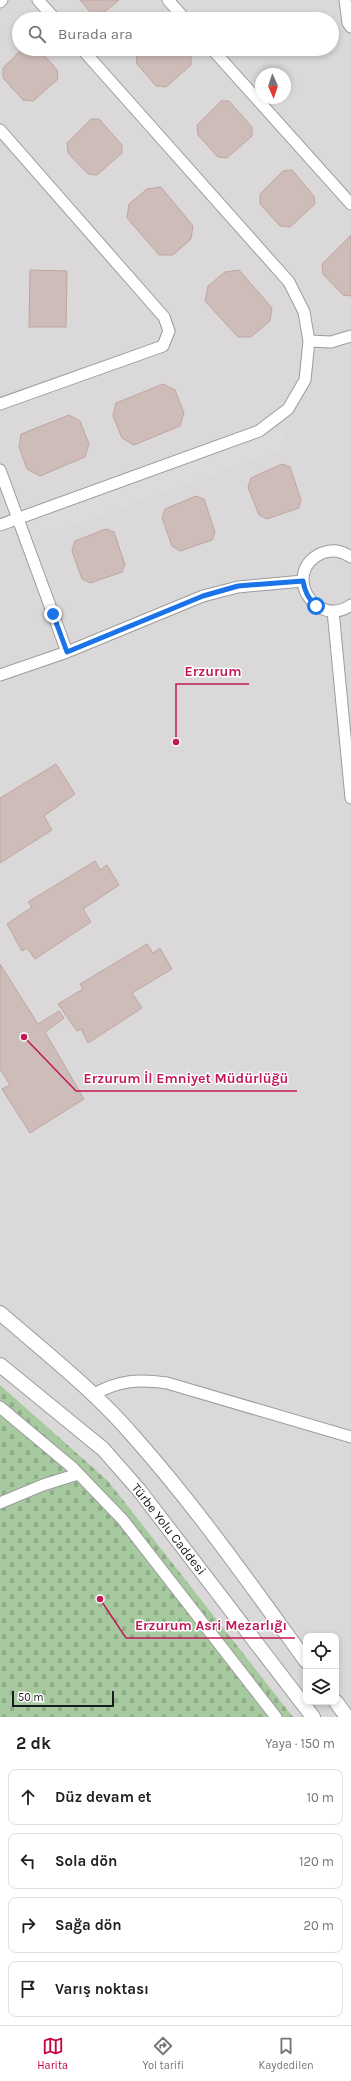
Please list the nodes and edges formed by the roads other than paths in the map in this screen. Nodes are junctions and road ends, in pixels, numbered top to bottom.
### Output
1 (2, 0) edge
2 (38, 0) edge
3 (168, 0) edge
4 (345, 0) edge
5 (0, 2) edge
6 (49, 12) edge
7 (179, 12) edge
8 (351, 27) edge
9 (88, 56) edge
10 (218, 56) edge
11 (0, 130) edge
12 (351, 204) edge
13 (351, 336) edge
14 (308, 341) junction
15 (0, 404) edge
16 (0, 470) edge
17 (18, 519) junction
18 (0, 525) edge
19 (351, 557) edge
20 (303, 581) junction
21 (351, 605) edge
22 (333, 611) junction
23 (67, 652) junction
24 (0, 675) edge
25 (351, 798) edge
26 (0, 1313) edge
27 (0, 1365) edge
28 (94, 1394) junction
29 (0, 1406) edge
30 (351, 1437) edge
31 (78, 1474) junction
32 (0, 1503) edge
33 (303, 1657) edge
34 (338, 1705) edge
35 (276, 1717) edge
36 (313, 1717) edge
37 (347, 1717) edge

1 - 5 street
2 - 6 street
3 - 7 street
4 - 8 street
9 - 14 street
10 - 12 street
11 - 15 street
13 - 14 street
14 - 17 street
16 - 17 street
17 - 18 street
17 - 23 street
19 - 20 street
20 - 22 street
20 - 23 street
21 - 22 street
22 - 25 street
23 - 24 street
26 - 28 street
27 - 36 street, Türbe Yolu Caddesi
28 - 30 street
28 - 33 street
29 - 31 street
31 - 32 street
31 - 35 street
34 - 37 street

